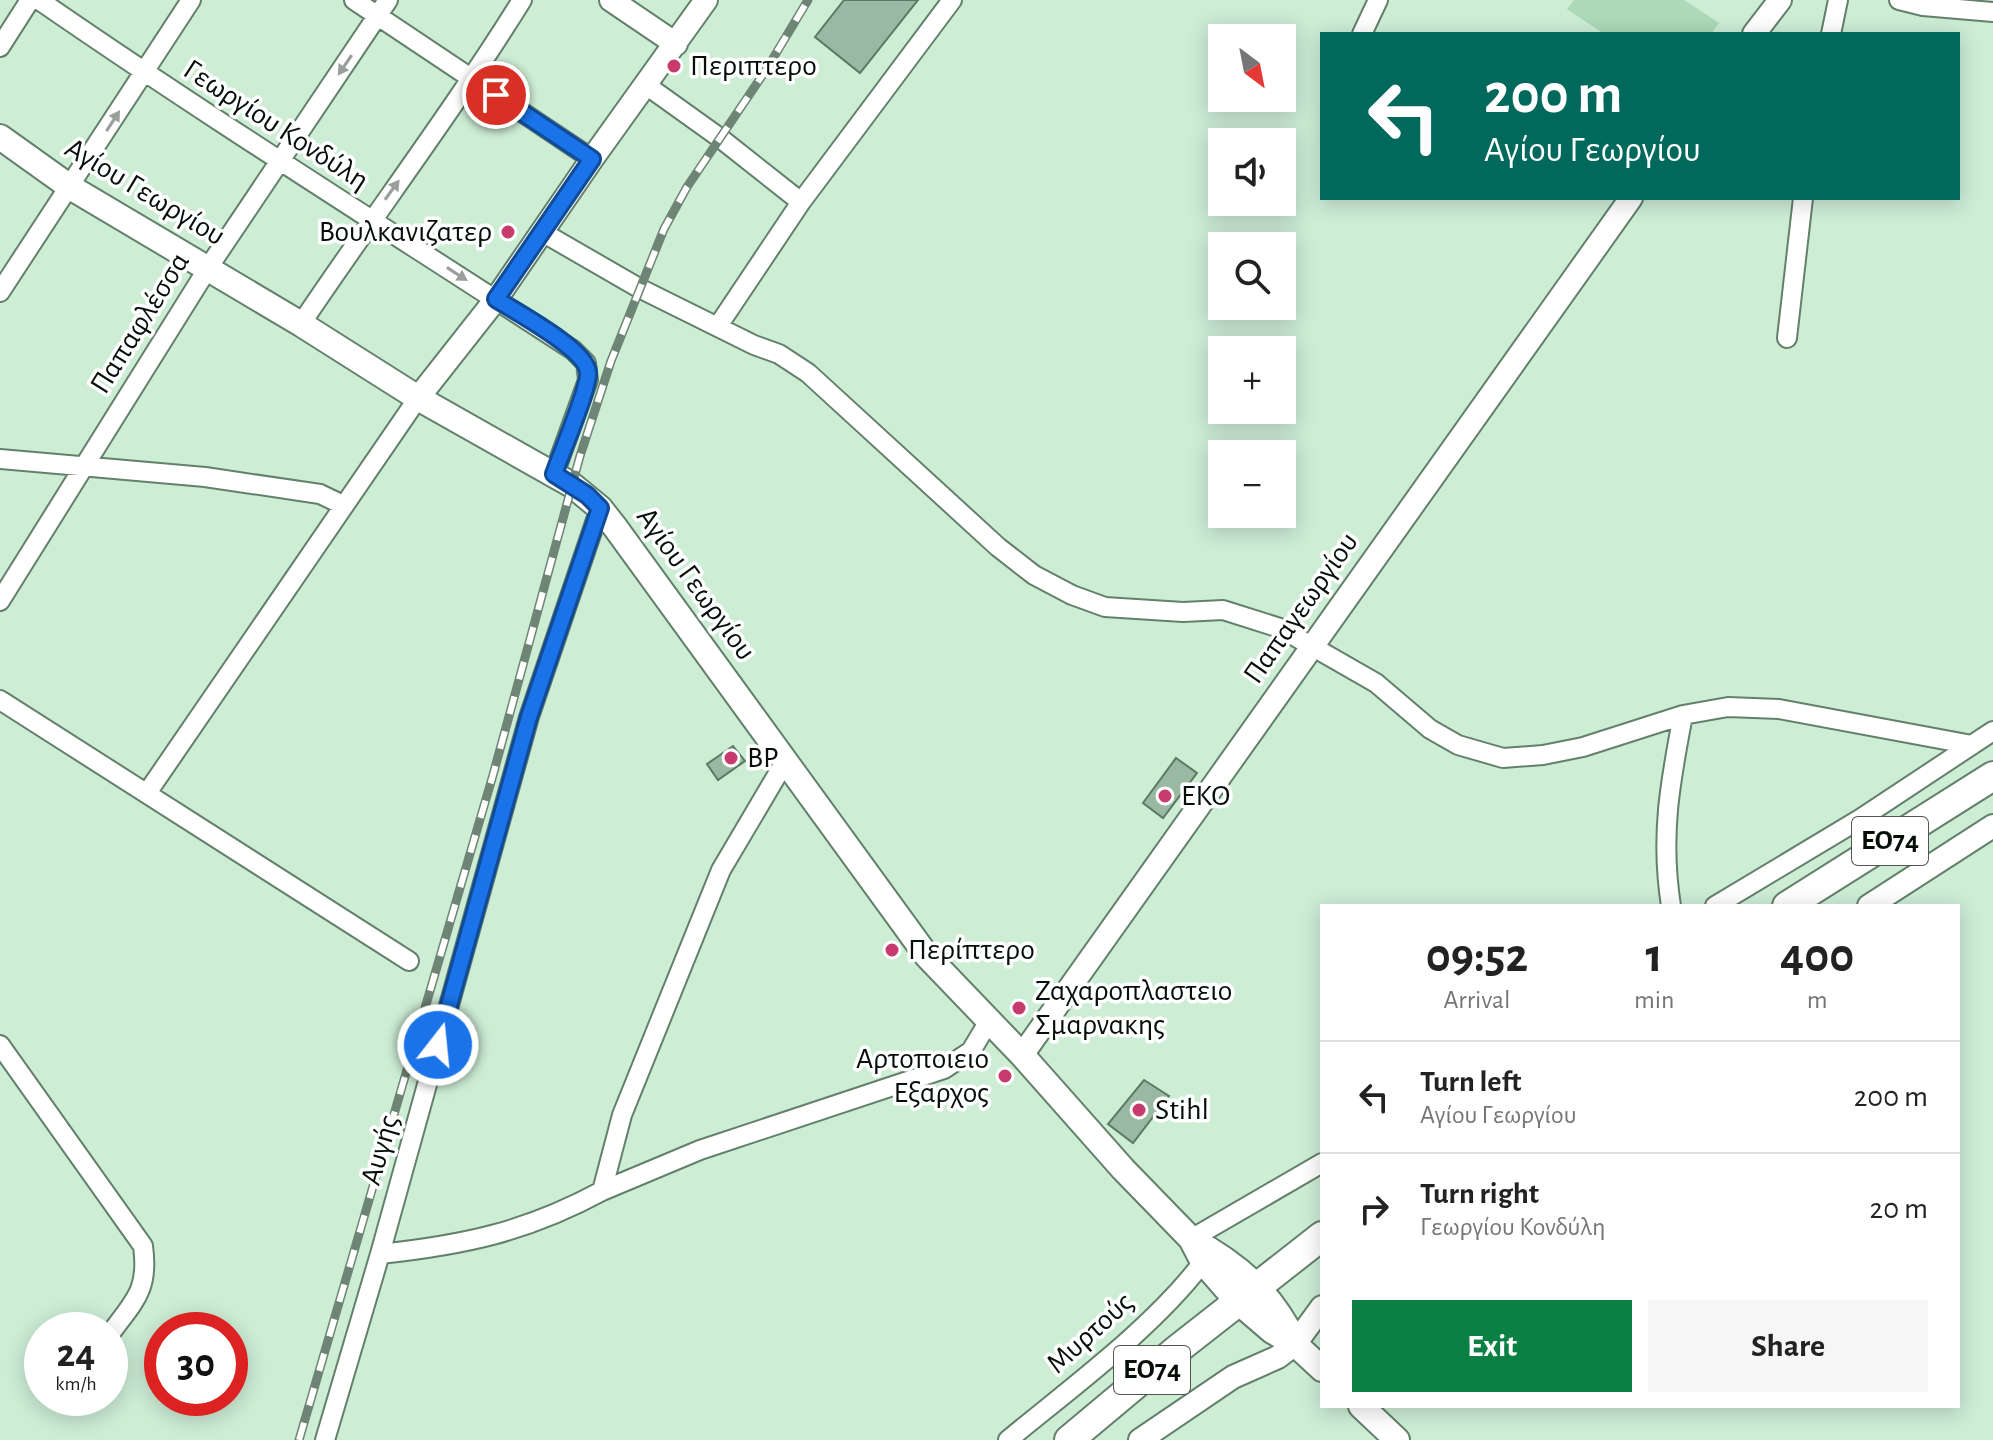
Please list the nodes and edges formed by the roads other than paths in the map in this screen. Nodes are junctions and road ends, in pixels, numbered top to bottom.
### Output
1 (30, 0) edge
2 (39, 0) edge
3 (191, 0) edge
4 (354, 0) edge
5 (522, 0) edge
6 (611, 0) edge
7 (706, 0) edge
8 (952, 0) edge
9 (1378, 0) edge
10 (1780, 0) edge
11 (1838, 0) edge
12 (1899, 0) edge
13 (383, 8) edge
14 (1993, 12) edge
15 (1363, 32) edge
16 (1756, 32) edge
17 (1831, 32) edge
18 (676, 44) junction
19 (0, 47) edge
20 (144, 73) junction
21 (472, 79) junction
22 (646, 85) junction
23 (0, 137) edge
24 (592, 159) junction
25 (280, 162) junction
26 (70, 187) junction
27 (1630, 200) edge
28 (1803, 200) edge
29 (801, 202) junction
30 (372, 219) junction
31 (542, 232) junction
32 (208, 268) junction
33 (0, 292) edge
34 (496, 299) junction
35 (301, 324) junction
36 (718, 326) junction
37 (1787, 338) dead end
38 (418, 398) junction
39 (0, 459) edge
40 (83, 467) junction
41 (554, 474) junction
42 (343, 505) junction
43 (600, 508) junction
44 (0, 601) edge
45 (1311, 645) junction
46 (0, 700) edge
47 (1683, 715) junction
48 (1993, 731) edge
49 (1972, 745) junction
50 (786, 760) junction
51 (1993, 776) edge
52 (147, 793) junction
53 (1993, 826) edge
54 (1671, 904) edge
55 (1718, 904) edge
56 (1790, 904) edge
57 (1872, 904) edge
58 (409, 961) dead end
59 (989, 1021) junction
60 (0, 1045) edge
61 (1022, 1055) junction
62 (1320, 1164) edge
63 (602, 1191) junction
64 (1320, 1238) edge
65 (1191, 1239) junction
66 (380, 1254) junction
67 (1203, 1262) junction
68 (1247, 1294) junction
69 (1320, 1310) edge
70 (125, 1312) edge
71 (1295, 1344) junction
72 (1320, 1367) edge
73 (1363, 1408) edge
74 (325, 1440) edge
75 (1008, 1440) edge
76 (1069, 1440) edge
77 (1140, 1440) edge
78 (1397, 1440) edge

1 - 19 street
2 - 20 street, Γεωργίου Κονδύλη
3 - 20 street
4 - 13 street
5 - 21 street
6 - 18 street
7 - 18 street
8 - 29 street
9 - 15 street
10 - 16 street
11 - 17 street
12 - 14 street
13 - 21 street
13 -> 25 street, Παπαφλέσσα
18 - 22 street
20 - 25 street, Γεωργίου Κονδύλη
26 -> 20 street
21 - 24 street
30 -> 21 street
22 - 24 street
22 - 29 street
23 - 26 main road, Αγίου Γεωργίου
24 - 31 street
25 - 30 street, Γεωργίου Κονδύλη
25 - 32 street, Παπαφλέσσα
26 - 32 main road, Αγίου Γεωργίου
26 - 33 street
27 - 45 street, Παπαγεωργίου
28 - 37 street
29 - 36 street
30 -> 34 street, Γεωργίου Κονδύλη
30 - 35 street
31 - 34 street
31 - 36 street
32 - 35 main road, Αγίου Γεωργίου
32 - 40 street, Παπαφλέσσα
34 - 38 street
34 - 41 street, Γεωργίου Κονδύλη
35 - 38 main road, Αγίου Γεωργίου
36 - 45 street
38 - 41 main road, Αγίου Γεωργίου
38 - 42 street
39 - 40 street
40 - 42 street
40 - 44 street, Παπαφλέσσα
41 - 43 main road, Αγίου Γεωργίου
42 - 52 street
43 - 50 main road, Αγίου Γεωργίου
43 - 66 street, Αυγής
45 - 47 street
45 - 61 street, Παπαγεωργίου
46 - 52 street
47 - 49 street
47 - 54 street
48 - 49 street
49 - 55 street
50 - 59 main road, Αγίου Γεωργίου
50 - 63 street
51 - 56 highway, ΕΟ74
52 - 58 street
53 - 57 street
59 - 61 main road, Αγίου Γεωργίου
59 - 63 street
60 - 70 street
61 - 65 main road, Αγίου Γεωργίου
62 - 65 street
63 - 66 street
64 - 68 highway, ΕΟ74
65 - 67 main road, Αγίου Γεωργίου
65 - 68 main road, Αγίου Γεωργίου
66 - 74 street, Αυγής
67 - 68 main road, Αγίου Γεωργίου
67 - 75 street, Μυρτούς
68 - 71 main road, Αγίου Γεωργίου
68 - 76 highway, ΕΟ74
69 - 71 street
71 - 72 main road, Αγίου Γεωργίου
71 - 77 street
73 - 78 main road

